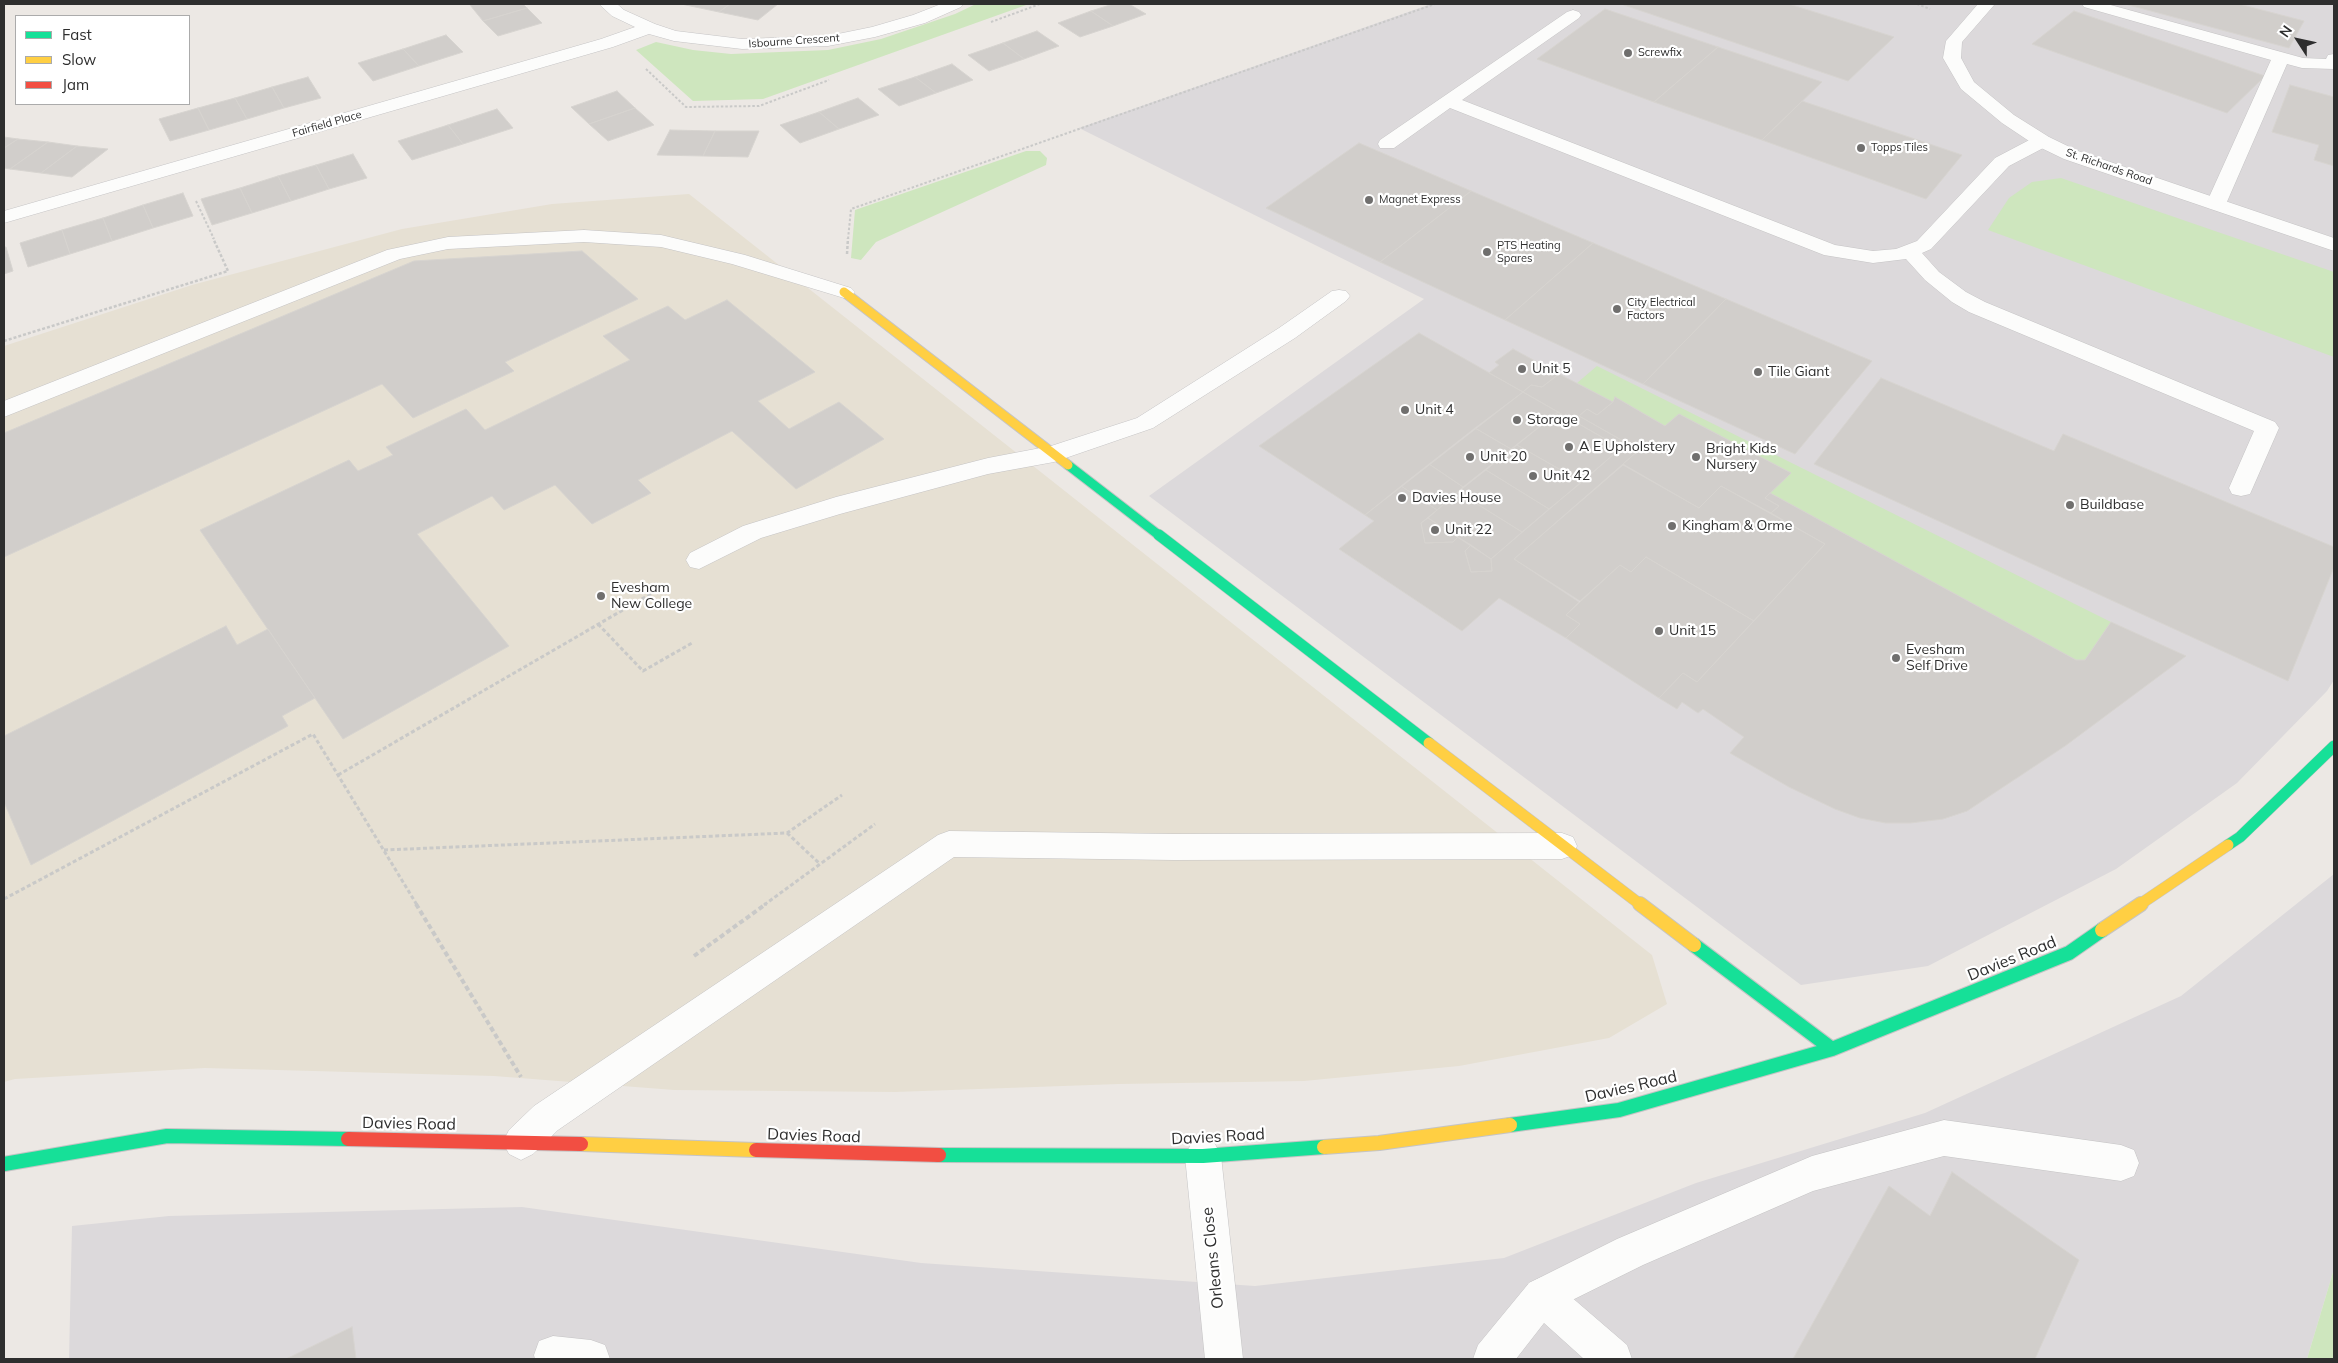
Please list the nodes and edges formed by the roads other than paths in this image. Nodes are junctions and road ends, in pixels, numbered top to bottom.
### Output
1 (607, 4) edge
2 (955, 4) edge
3 (1987, 4) edge
4 (2090, 4) edge
5 (1573, 15) dead end
6 (650, 28) junction
7 (2280, 56) junction
8 (2334, 59) edge
9 (1448, 101) junction
10 (2042, 141) junction
11 (1387, 144) dead end
12 (2216, 204) junction
13 (4, 217) edge
14 (2334, 244) edge
15 (1909, 251) junction
16 (844, 292) joint
17 (1339, 296) dead end
18 (4, 409) edge
19 (1054, 454) junction
20 (2241, 488) dead end
21 (699, 560) dead end
22 (2334, 746) edge
23 (1562, 846) junction
24 (1832, 1048) junction
25 (521, 1142) junction
26 (1202, 1156) junction
27 (2121, 1163) dead end
28 (4, 1164) edge
29 (1542, 1296) junction
30 (553, 1355) dead end
31 (591, 1359) edge
32 (1224, 1359) edge
33 (1492, 1359) edge
34 (1613, 1359) edge

1 - 6 street, Isbourne Crescent
2 - 6 street, Isbourne Crescent
3 - 10 street, St. Richards Road
4 - 7 street
5 - 9 street
6 - 13 street, Fairfield Place
7 - 8 street
7 - 12 street
9 - 11 street
9 - 15 street
10 - 12 street, St. Richards Road
10 - 15 street
12 - 14 street, St. Richards Road
15 - 20 street
16 - 18 street
16 - 19 street
17 - 19 street
19 - 21 street
19 - 23 street
22 - 24 street, Davies Road
23 - 24 street
23 - 25 street
24 - 26 street, Davies Road
25 - 26 street, Davies Road
25 - 28 street, Davies Road
26 - 32 street, Orleans Close
27 - 29 street
29 - 33 street
29 - 34 street
30 - 31 street

